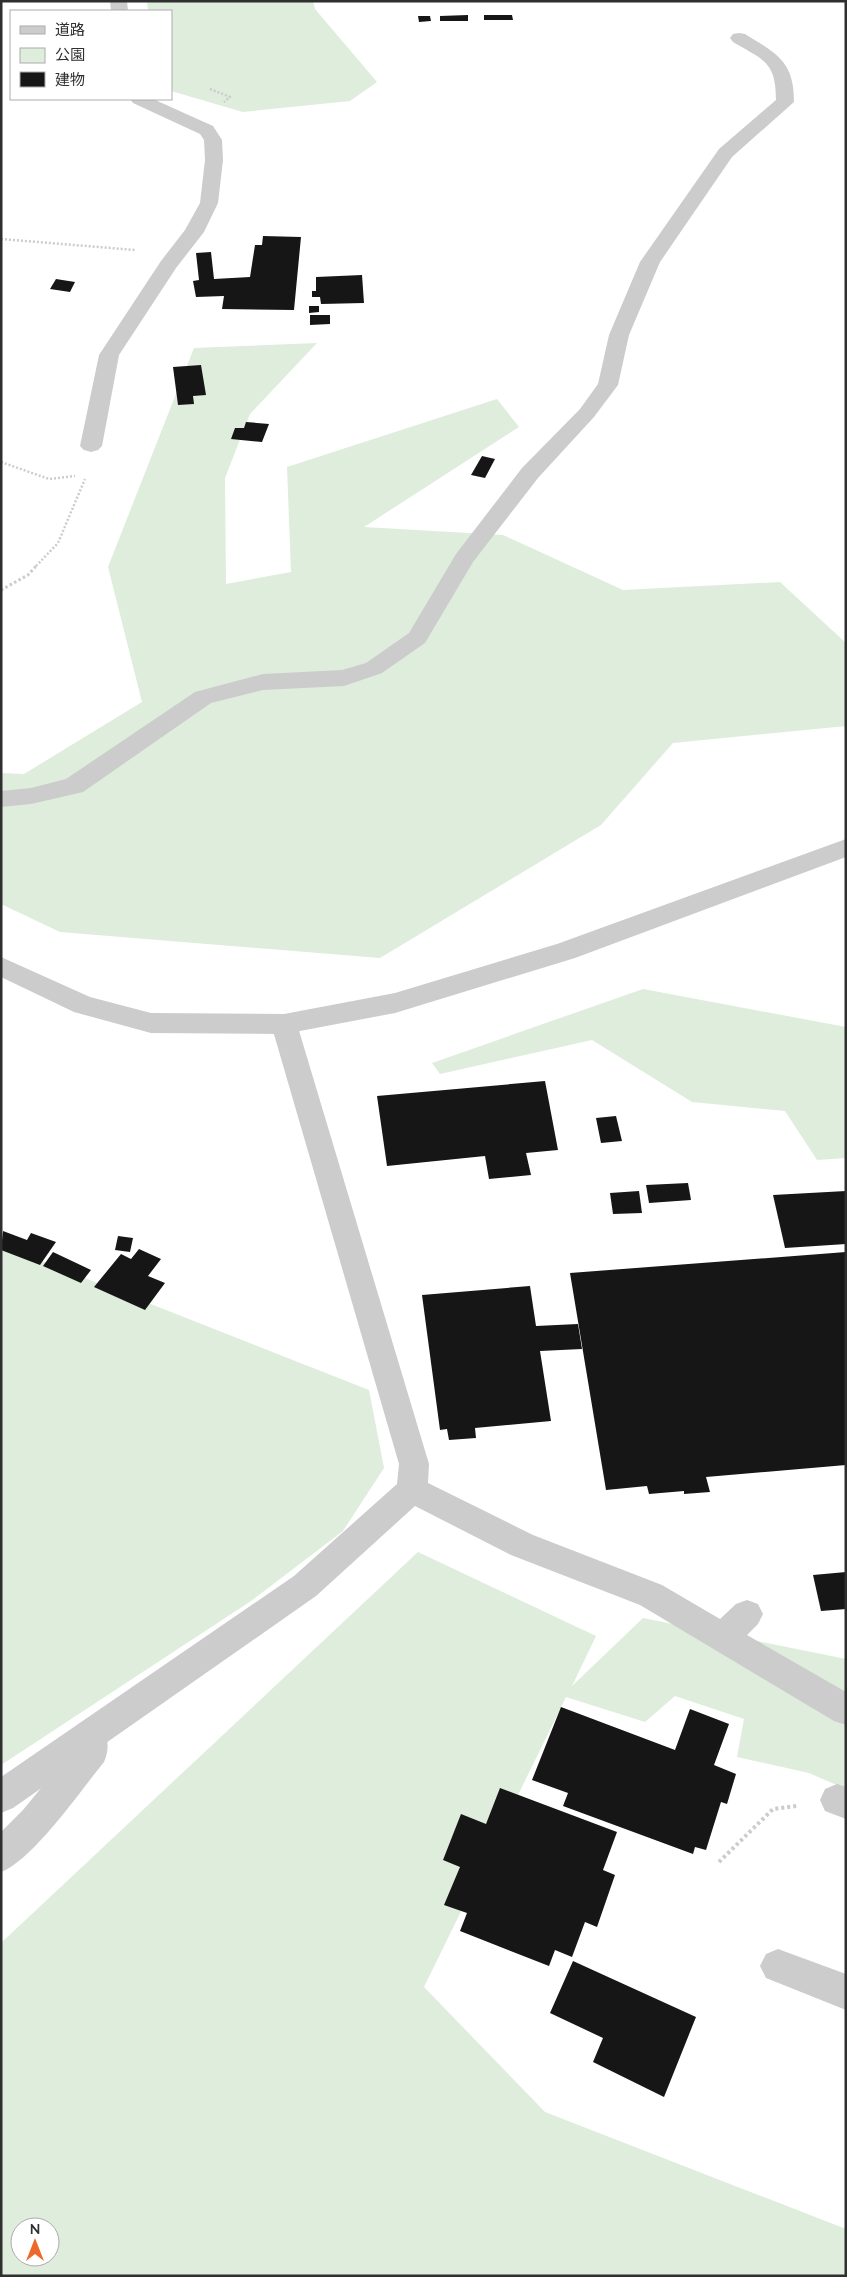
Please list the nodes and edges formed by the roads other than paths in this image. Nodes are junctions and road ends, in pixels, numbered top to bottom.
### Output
1 (739, 38) dead end
2 (141, 100) edge
3 (91, 446) road end
4 (1, 799) edge
5 (846, 848) edge
6 (1, 966) edge
7 (284, 1024) junction
8 (412, 1490) junction
9 (747, 1614) dead end
10 (722, 1637) junction
11 (846, 1710) edge
12 (90, 1735) junction
13 (1, 1797) edge
14 (1, 1856) edge
15 (778, 1966) dead end
16 (846, 1992) edge

1 - 4 street
2 - 3 street
5 - 7 street
6 - 7 street
7 - 8 street
8 - 10 street
8 - 12 street
9 - 10 street
10 - 11 street
12 - 13 street
12 - 14 street
15 - 16 street

